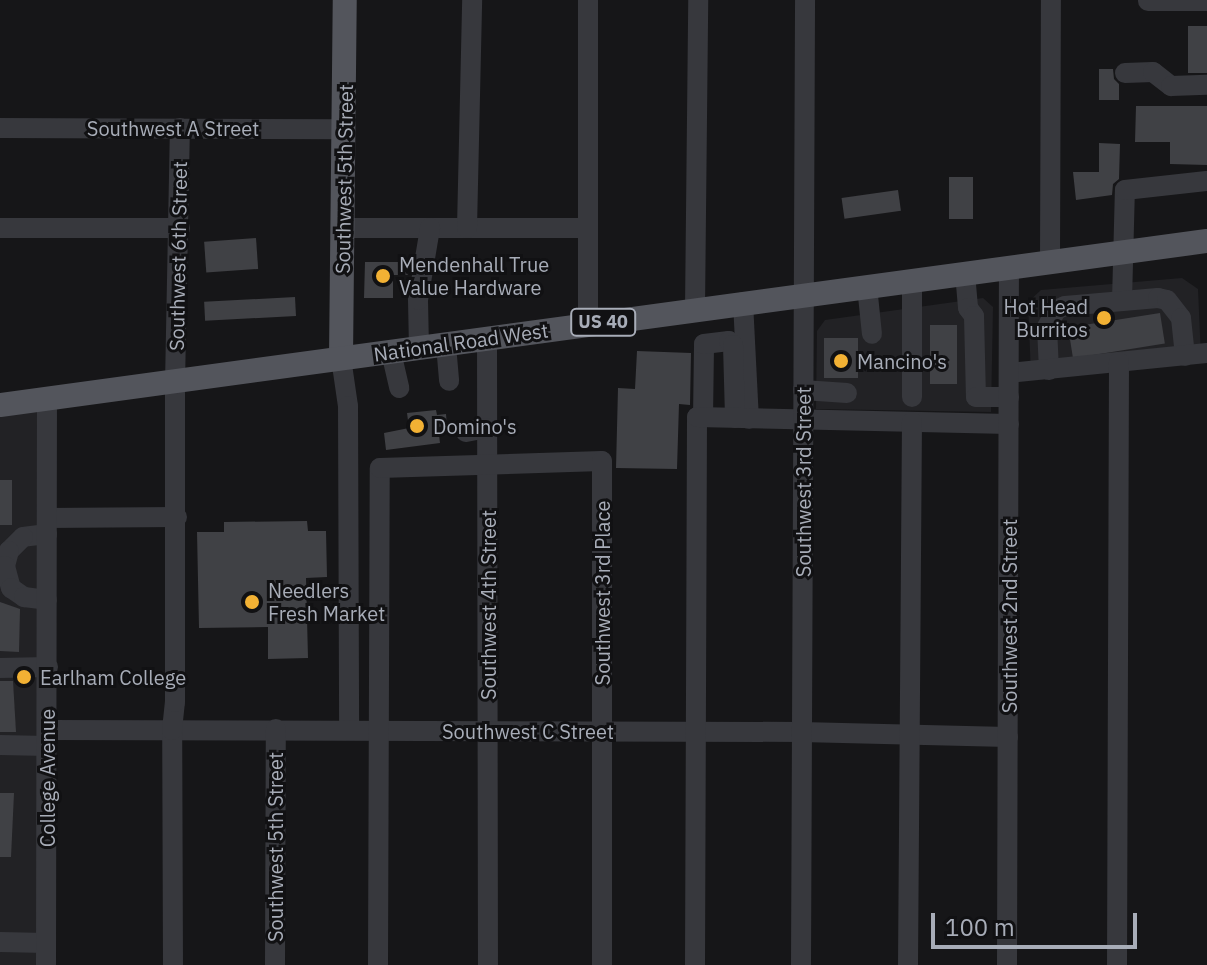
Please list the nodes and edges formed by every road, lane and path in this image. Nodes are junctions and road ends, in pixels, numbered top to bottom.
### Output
1 (345, 0) edge
2 (472, 0) edge
3 (588, 0) edge
4 (698, 0) edge
5 (805, 0) edge
6 (1051, 0) edge
7 (1148, 1) edge
8 (1207, 1) edge
9 (1125, 73) dead end
10 (1207, 85) edge
11 (0, 128) edge
12 (180, 128) junction
13 (345, 129) junction
14 (1207, 181) edge
15 (0, 228) edge
16 (180, 228) junction
17 (343, 228) junction
18 (430, 228) junction
19 (467, 228) junction
20 (588, 228) junction
21 (1207, 241) edge
22 (1123, 252) junction
23 (1050, 261) junction
24 (1009, 268) junction
25 (965, 273) junction
26 (912, 280) junction
27 (867, 286) junction
28 (804, 294) junction
29 (1122, 301) junction
30 (743, 302) junction
31 (702, 308) junction
32 (588, 324) junction
33 (872, 334) dead end
34 (487, 340) junction
35 (714, 341) junction
36 (446, 345) junction
37 (419, 348) junction
38 (391, 352) junction
39 (1207, 353) edge
40 (1185, 356) junction
41 (341, 358) junction
42 (1119, 362) junction
43 (1049, 370) junction
44 (1009, 373) junction
45 (175, 384) junction
46 (487, 387) junction
47 (399, 388) dead end
48 (803, 390) junction
49 (847, 393) dead end
50 (912, 397) dead end
51 (1009, 397) junction
52 (47, 399) junction
53 (0, 405) edge
54 (703, 418) junction
55 (742, 418) junction
56 (803, 420) junction
57 (912, 422) junction
58 (1009, 424) junction
59 (487, 428) junction
60 (466, 432) dead end
61 (488, 465) junction
62 (177, 517) junction
63 (47, 526) junction
64 (47, 600) junction
65 (48, 667) junction
66 (0, 668) edge
67 (276, 729) junction
68 (172, 730) junction
69 (349, 730) junction
70 (379, 730) junction
71 (488, 730) junction
72 (602, 731) junction
73 (696, 731) junction
74 (801, 732) junction
75 (910, 735) junction
76 (1008, 737) junction
77 (47, 738) junction
78 (0, 745) edge
79 (0, 942) edge
80 (46, 943) junction
81 (46, 965) edge
82 (173, 965) edge
83 (275, 965) edge
84 (378, 965) edge
85 (488, 965) edge
86 (602, 965) edge
87 (695, 965) edge
88 (801, 965) edge
89 (908, 965) edge
90 (1007, 965) edge
91 (1117, 965) edge

1 - 13 main road, Southwest 5th Street
2 - 19 street
3 - 20 street
4 - 31 street
5 - 28 street, Southwest 3rd Street
6 - 23 street
7 - 8 street
9 - 10 street
11 - 12 street, Southwest A Street
12 - 13 street, Southwest A Street
12 - 16 street, Southwest 6th Street
13 - 17 main road, Southwest 5th Street
14 - 22 street
15 - 16 street
16 - 45 street, Southwest 6th Street
17 - 18 street
17 - 41 main road, Southwest 5th Street
18 - 19 street
18 - 37 street
19 - 20 street
20 - 32 street
21 - 22 main road, National Road West / US 40
22 - 23 main road, National Road West / US 40
22 - 29 street
23 - 24 main road, National Road West / US 40
24 - 25 main road, National Road West / US 40
24 - 44 street, Southwest 2nd Street
25 - 26 main road, National Road West / US 40
25 - 51 street
26 - 27 main road, National Road West / US 40
26 - 50 street
27 - 28 main road, National Road West / US 40
27 - 33 street
28 - 30 main road, National Road West / US 40
28 - 48 street, Southwest 3rd Street
29 - 40 street
29 - 43 street
30 - 31 main road, National Road West / US 40
30 - 55 street
31 - 32 main road, National Road West / US 40
31 - 35 street
32 - 34 main road, National Road West / US 40
34 - 36 main road, National Road West / US 40
34 - 46 street, Southwest 4th Street
35 - 54 street
35 - 55 street
36 - 37 main road, National Road West / US 40
36 - 46 street
37 - 38 main road, National Road West / US 40
38 - 41 main road, National Road West / US 40
38 - 47 street
39 - 40 street
40 - 42 street
41 - 45 main road, National Road West / US 40
41 - 69 street
42 - 43 street
42 - 91 street
43 - 44 street
44 - 51 street, Southwest 2nd Street
45 - 52 main road, National Road West / US 40
45 - 62 street, Southwest 6th Street
46 - 59 street, Southwest 4th Street
48 - 49 street
48 - 56 street, Southwest 3rd Street
51 - 58 street, Southwest 2nd Street
52 - 53 main road, National Road West / US 40
52 - 63 street, College Avenue
54 - 55 street
54 - 73 street
55 - 56 street
56 - 57 street
56 - 74 street, Southwest 3rd Street
57 - 58 street
57 - 75 street
58 - 76 street, Southwest 2nd Street
59 - 60 street
59 - 61 street, Southwest 4th Street
61 - 70 street
61 - 71 street, Southwest 4th Street
61 - 72 street, Southwest 3rd Place
62 - 63 street
62 - 68 street, Southwest 6th Street
63 - 64 street, College Avenue
63 - 64 street
64 - 65 street, College Avenue
65 - 66 street
65 - 77 street, College Avenue
67 - 68 street, Southwest C Street
67 - 69 street, Southwest C Street
67 - 83 street, Southwest 5th Street
68 - 77 street, Southwest C Street
68 - 82 street, Southwest 6th Street
69 - 70 street, Southwest C Street
70 - 71 street, Southwest C Street
70 - 84 street
71 - 72 street, Southwest C Street
71 - 85 street, Southwest 4th Street
72 - 73 street, Southwest C Street
72 - 86 street, Southwest 3rd Place
73 - 74 street, Southwest C Street
73 - 87 street
74 - 75 street, Southwest C Street
74 - 88 street, Southwest 3rd Street
75 - 76 street, Southwest C Street
75 - 89 street
76 - 90 street, Southwest 2nd Street
77 - 78 street, Southwest C Street
77 - 80 street, College Avenue
79 - 80 street
80 - 81 street, College Avenue

